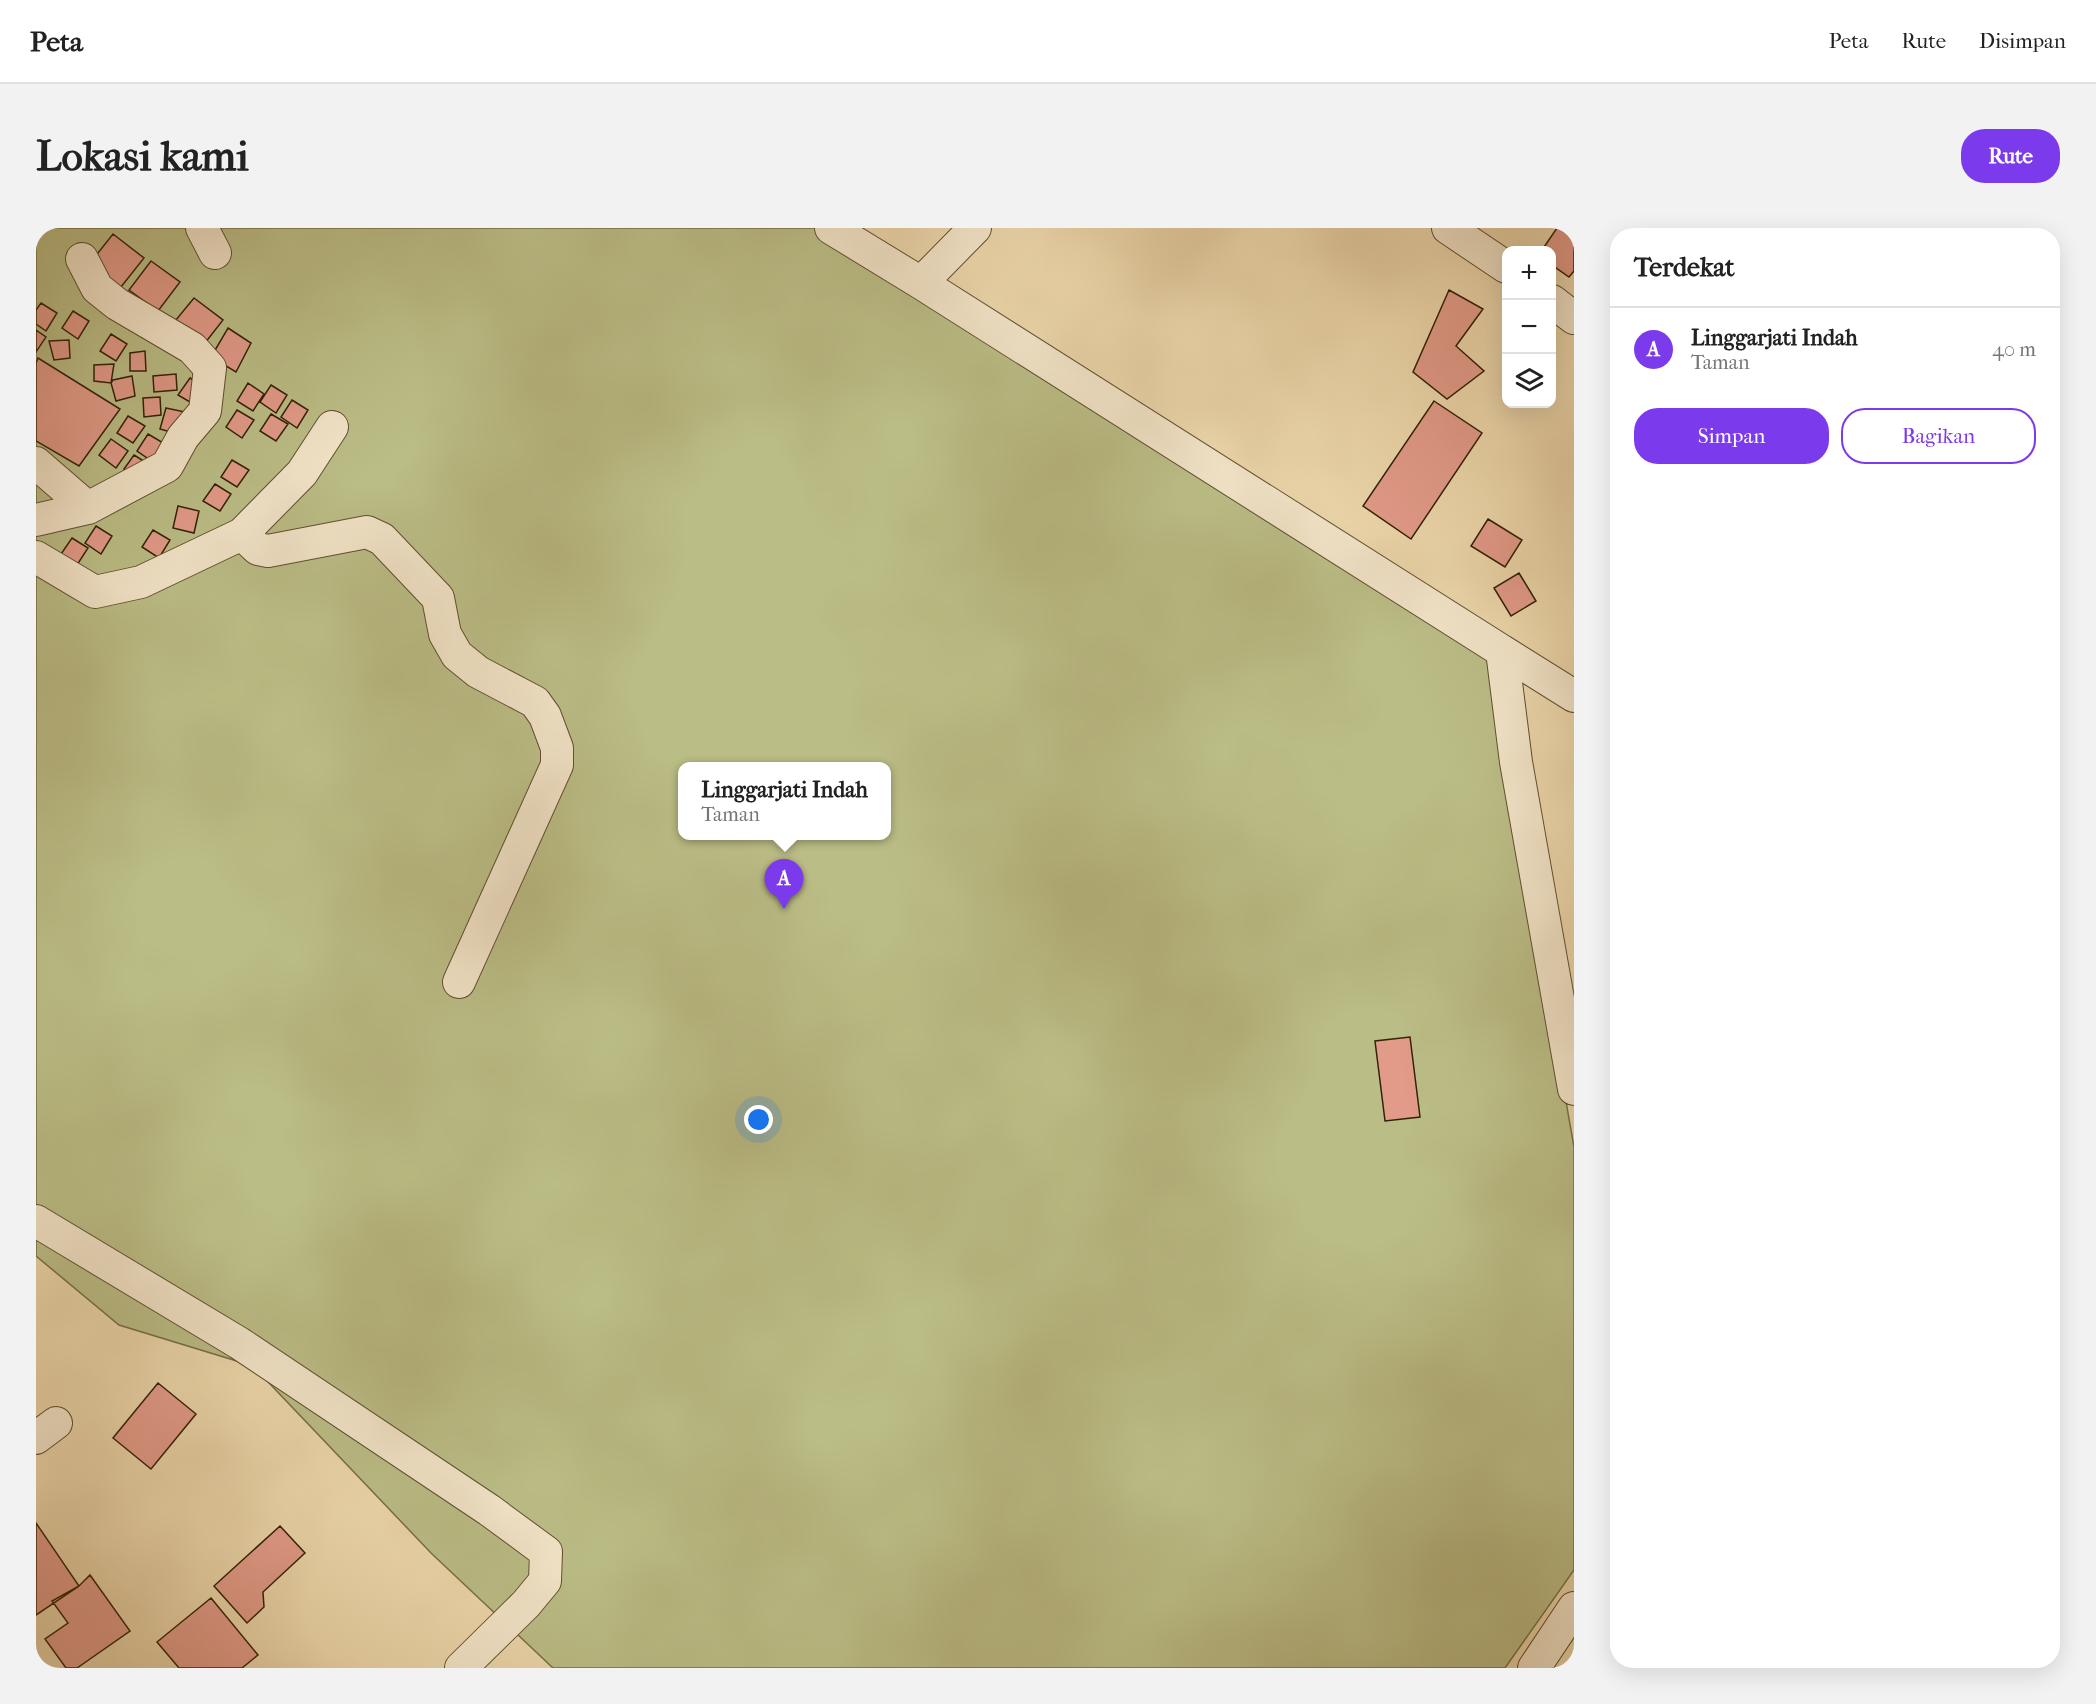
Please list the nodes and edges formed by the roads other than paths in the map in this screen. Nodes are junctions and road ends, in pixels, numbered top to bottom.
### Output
1 (831, 228) edge
2 (975, 228) edge
3 (1448, 228) edge
4 (82, 259) dead end
5 (1502, 264) edge
6 (921, 283) junction
7 (1556, 305) edge
8 (1574, 318) edge
9 (332, 427) dead end
10 (36, 463) edge
11 (88, 508) junction
12 (36, 520) edge
13 (242, 534) junction
14 (36, 557) edge
15 (1502, 651) junction
16 (1574, 696) edge
17 (459, 982) dead end
18 (1574, 1089) edge
19 (36, 1221) edge
20 (1574, 1608) edge
21 (1553, 1656) edge
22 (461, 1668) edge

1 - 6 street
2 - 6 street
3 - 5 street
4 - 11 street
6 - 15 street
7 - 8 street
9 - 13 street
10 - 11 street
11 - 12 street
13 - 14 street
13 - 17 street
15 - 16 street
15 - 18 street
19 - 22 street
20 - 21 street

